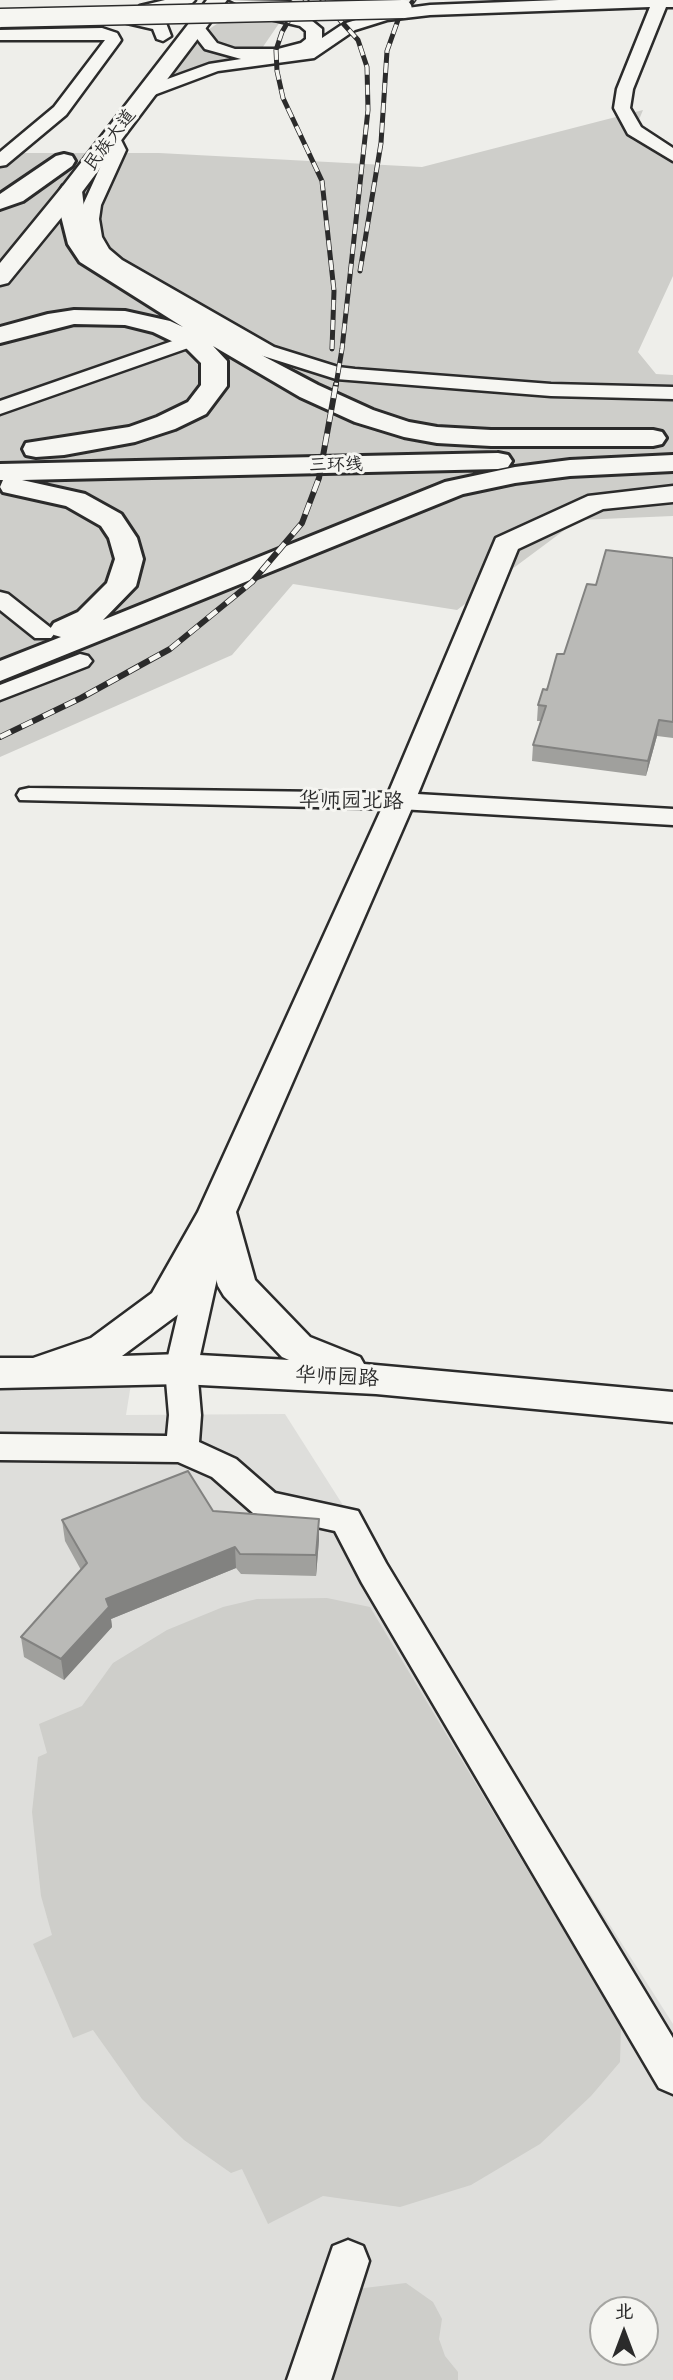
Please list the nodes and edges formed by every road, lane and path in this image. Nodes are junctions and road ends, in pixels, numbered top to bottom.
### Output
1 (238, 0) edge
2 (667, 3) edge
3 (591, 4) junction
4 (402, 9) junction
5 (192, 13) edge
6 (142, 15) junction
7 (0, 16) edge
8 (0, 23) edge
9 (0, 35) edge
10 (146, 57) dead end
11 (146, 93) junction
12 (112, 138) junction
13 (81, 140) dead end
14 (673, 150) edge
15 (673, 156) edge
16 (0, 161) edge
17 (64, 161) junction
18 (71, 191) junction
19 (0, 202) edge
20 (16, 219) dead end
21 (0, 278) edge
22 (0, 335) edge
23 (184, 343) dead end
24 (673, 393) edge
25 (0, 408) edge
26 (673, 440) edge
27 (0, 454) edge
28 (673, 457) edge
29 (673, 463) edge
30 (625, 464) junction
31 (0, 472) edge
32 (0, 479) edge
33 (0, 485) edge
34 (673, 494) edge
35 (0, 599) edge
36 (43, 633) dead end
37 (0, 652) edge
38 (68, 653) dead end
39 (0, 672) edge
40 (0, 693) edge
41 (29, 795) dead end
42 (400, 801) junction
43 (673, 817) edge
44 (216, 1212) junction
45 (181, 1369) junction
46 (18, 1372) edge
47 (376, 1378) junction
48 (673, 1407) edge
49 (0, 1447) edge
50 (182, 1450) junction
51 (673, 2075) edge
52 (348, 2261) dead end
53 (309, 2380) edge

1 - 3 street
2 - 3 street
2 - 14 street
2 - 15 street
3 - 4 street
3 - 11 street
4 - 6 street, bridge
4 - 7 street, bridge
5 - 6 street
5 - 6 street
5 - 6 street, bridge
5 - 10 main road
5 - 11 main road, 民族大道
6 - 7 street, bridge
6 - 8 street
9 - 16 street
11 - 12 main road, 民族大道
12 - 18 main road, 民族大道
12 - 24 street
13 - 17 main road, 民族大道
17 - 19 highway
17 - 20 main road, 民族大道
18 - 21 main road, 民族大道
18 - 26 highway
22 - 27 highway
23 - 25 street
26 - 27 highway, 三环线
28 - 31 highway, 三环线
29 - 30 highway
30 - 32 highway
30 - 39 highway
33 - 37 highway
34 - 42 main road
35 - 36 street
38 - 40 street
41 - 42 street, 华师园北路
42 - 43 street, 华师园北路
42 - 44 main road
44 - 45 street
44 - 46 main road
44 - 47 main road
45 - 46 main road, 华师园路
45 - 47 main road, 华师园路
45 - 50 street
47 - 48 main road, 华师园路
49 - 50 street
50 - 51 street
52 - 53 street

